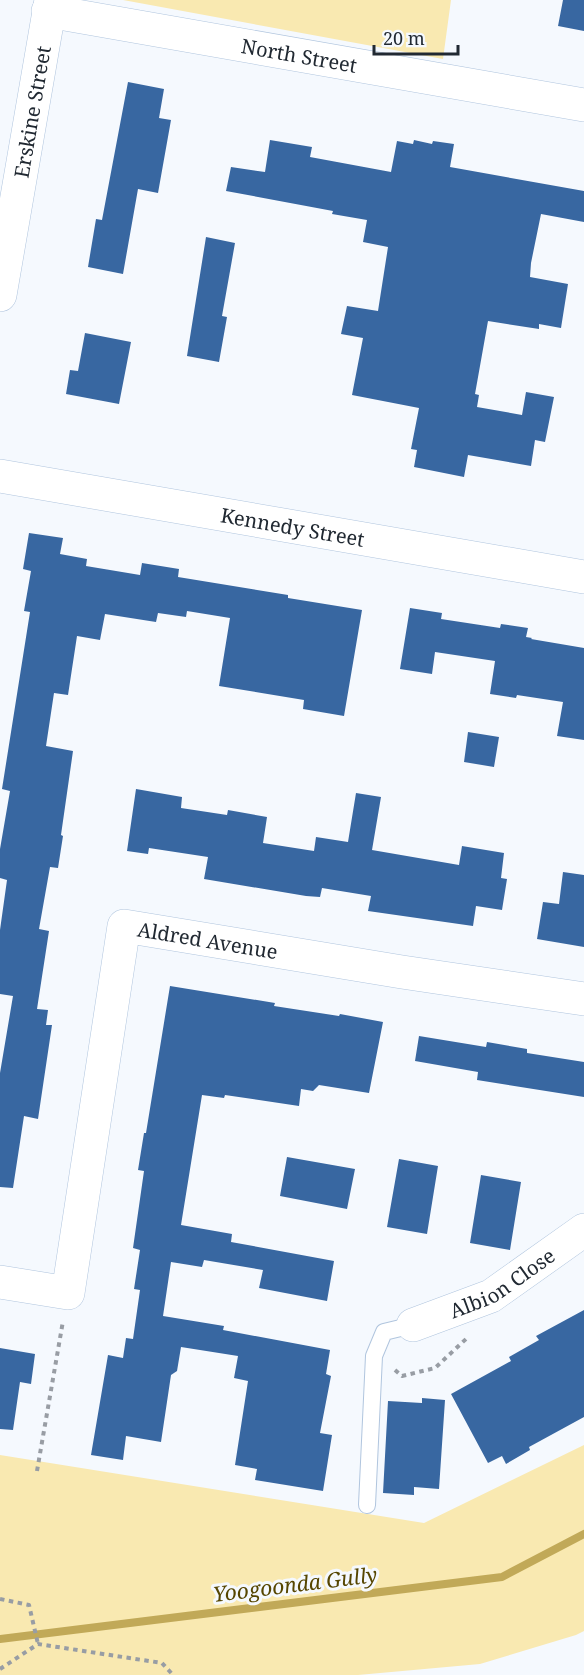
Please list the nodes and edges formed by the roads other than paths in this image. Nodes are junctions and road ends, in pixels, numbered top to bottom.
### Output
1 (50, 5) edge
2 (584, 105) edge
3 (0, 295) edge
4 (0, 476) edge
5 (584, 577) edge
6 (584, 999) edge
7 (584, 1230) edge
8 (0, 1282) edge
9 (412, 1324) joint
10 (367, 1504) dead end

1 - 2 street, North Street
1 - 3 street, Erskine Street
4 - 5 street, Kennedy Street
6 - 8 street, Aldred Avenue
7 - 9 street, Albion Close
9 - 10 lane

